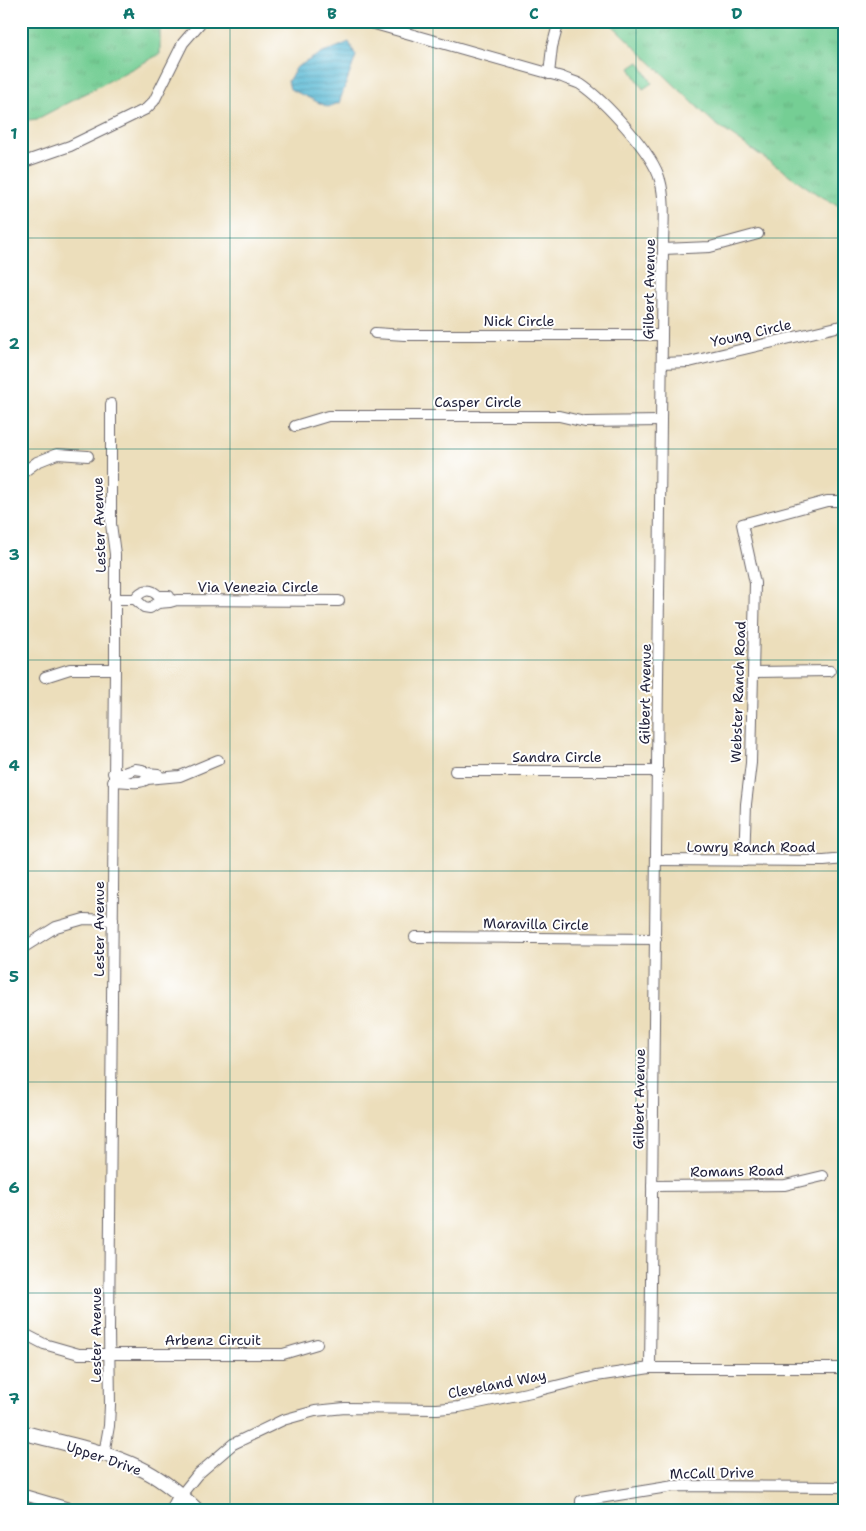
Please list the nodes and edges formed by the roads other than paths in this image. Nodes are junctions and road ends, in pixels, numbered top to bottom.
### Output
1 (202, 21) edge
2 (364, 21) edge
3 (559, 21) edge
4 (549, 74) junction
5 (21, 163) edge
6 (758, 234) dead end
7 (663, 249) junction
8 (845, 325) edge
9 (375, 332) dead end
10 (662, 335) junction
11 (662, 363) junction
12 (111, 404) dead end
13 (661, 421) junction
14 (295, 426) dead end
15 (88, 456) dead end
16 (21, 474) edge
17 (845, 501) edge
18 (114, 599) junction
19 (135, 599) junction
20 (177, 600) junction
21 (339, 601) dead end
22 (115, 669) junction
23 (830, 671) dead end
24 (754, 672) junction
25 (45, 677) dead end
26 (218, 760) dead end
27 (456, 771) dead end
28 (658, 771) junction
29 (113, 777) junction
30 (845, 859) edge
31 (657, 860) junction
32 (744, 861) junction
33 (113, 920) junction
34 (415, 937) dead end
35 (656, 939) junction
36 (21, 949) edge
37 (823, 1176) dead end
38 (652, 1186) junction
39 (21, 1332) edge
40 (316, 1344) dead end
41 (109, 1354) junction
42 (650, 1368) junction
43 (845, 1368) edge
44 (21, 1432) edge
45 (104, 1454) junction
46 (845, 1486) edge
47 (21, 1494) edge
48 (181, 1495) junction
49 (581, 1505) edge
50 (76, 1510) edge
51 (173, 1510) edge
52 (197, 1510) edge

1 - 5 street
2 - 4 street, Gilbert Avenue
3 - 4 street
4 - 7 street, Gilbert Avenue
6 - 7 street
7 - 10 street, Gilbert Avenue
8 - 11 street, Young Circle
9 - 10 street, Nick Circle
10 - 11 street, Gilbert Avenue
11 - 13 street, Gilbert Avenue
12 - 18 street, Lester Avenue
13 - 14 street, Casper Circle
13 - 28 street, Gilbert Avenue
15 - 16 street
17 - 24 street, Webster Ranch Road
18 - 19 street, Via Venezia Circle
18 - 22 street, Lester Avenue
19 - 20 street, Via Venezia Circle
19 - 20 street, Via Venezia Circle
20 - 21 street, Via Venezia Circle
22 - 25 street
22 - 29 street, Lester Avenue
23 - 24 street
24 - 32 street, Webster Ranch Road
26 - 29 street
27 - 28 street, Sandra Circle
28 - 31 street, Gilbert Avenue
29 - 33 street, Lester Avenue
30 - 32 street, Lowry Ranch Road
31 - 32 street, Lowry Ranch Road
31 - 35 street, Gilbert Avenue
33 - 36 street
33 - 41 street, Lester Avenue
34 - 35 street, Maravilla Circle
35 - 38 street, Gilbert Avenue
37 - 38 street, Romans Road
38 - 42 street, Gilbert Avenue
39 - 41 street, Arbenz Circuit
40 - 41 street, Arbenz Circuit
41 - 45 street, Lester Avenue
42 - 43 street, Cleveland Way
42 - 48 street, Cleveland Way
44 - 45 main road, Upper Drive
45 - 48 main road, Upper Drive
46 - 49 street, McCall Drive
47 - 50 street
48 - 51 main road
48 - 52 main road, Upper Drive

